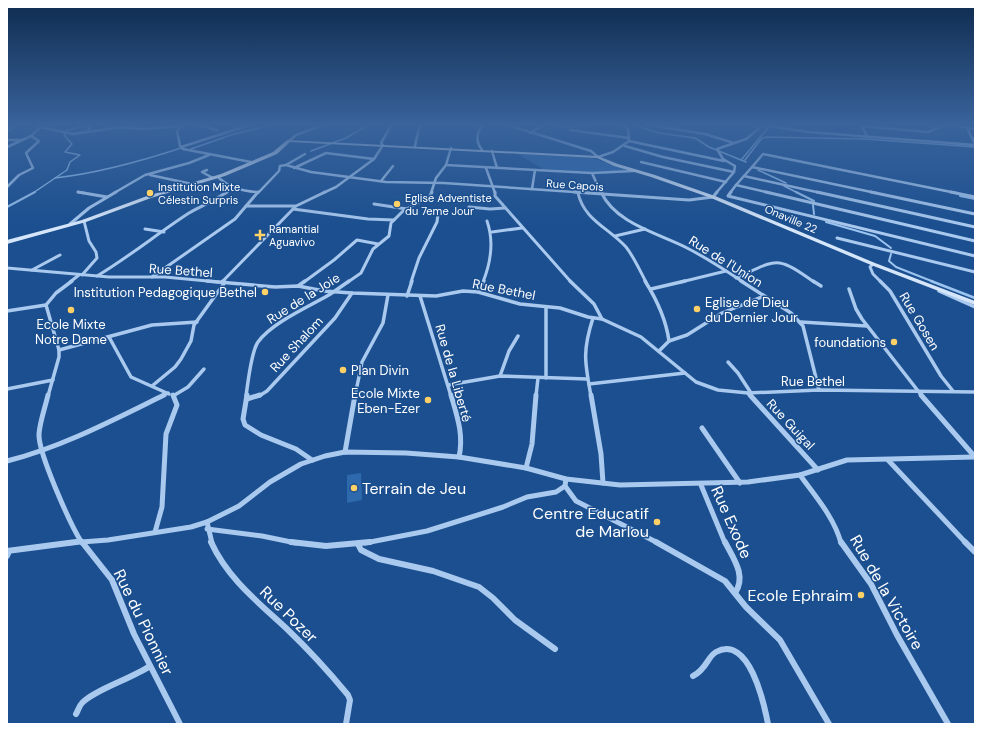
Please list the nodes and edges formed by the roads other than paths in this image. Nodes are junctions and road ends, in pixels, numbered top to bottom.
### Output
1 (29, 158) edge
2 (201, 158) edge
3 (228, 158) edge
4 (261, 158) edge
5 (298, 158) edge
6 (315, 158) edge
7 (367, 158) edge
8 (448, 158) edge
9 (494, 158) edge
10 (603, 158) edge
11 (668, 158) edge
12 (714, 158) edge
13 (722, 158) edge
14 (760, 158) edge
15 (783, 158) edge
16 (374, 159) joint
17 (728, 161) junction
18 (251, 162) junction
19 (641, 162) dead end
20 (286, 165) junction
21 (446, 165) junction
22 (393, 166) dead end
23 (752, 167) junction
24 (294, 168) junction
25 (486, 168) junction
26 (497, 168) junction
27 (207, 170) dead end
28 (535, 170) junction
29 (634, 171) junction
30 (734, 172) junction
31 (592, 173) junction
32 (147, 174) junction
33 (744, 176) junction
34 (215, 177) junction
35 (350, 177) junction
36 (382, 181) junction
37 (726, 182) junction
38 (192, 184) junction
39 (435, 184) junction
40 (736, 186) junction
41 (7, 187) edge
42 (493, 187) junction
43 (233, 188) junction
44 (532, 189) junction
45 (78, 192) dead end
46 (257, 192) junction
47 (578, 193) junction
48 (601, 194) junction
49 (728, 196) junction
50 (108, 197) junction
51 (975, 197) edge
52 (716, 198) junction
53 (374, 204) dead end
54 (246, 206) junction
55 (468, 207) dead end
56 (294, 208) junction
57 (505, 208) junction
58 (408, 209) junction
59 (438, 214) dead end
60 (975, 214) edge
61 (394, 220) junction
62 (84, 221) junction
63 (487, 221) dead end
64 (70, 224) junction
65 (975, 227) edge
66 (522, 228) junction
67 (145, 229) dead end
68 (645, 229) junction
69 (164, 232) junction
70 (492, 232) junction
71 (615, 236) junction
72 (838, 238) dead end
73 (975, 241) edge
74 (7, 242) edge
75 (378, 244) junction
76 (60, 255) dead end
77 (975, 256) edge
78 (874, 264) junction
79 (7, 268) edge
80 (32, 270) junction
81 (726, 271) junction
82 (975, 272) edge
83 (80, 275) junction
84 (97, 276) junction
85 (152, 277) junction
86 (736, 278) junction
87 (223, 282) junction
88 (298, 286) junction
89 (821, 286) dead end
90 (934, 288) junction
91 (849, 289) dead end
92 (651, 290) junction
93 (333, 292) junction
94 (478, 292) junction
95 (352, 294) junction
96 (388, 295) junction
97 (407, 296) junction
98 (420, 296) junction
99 (764, 296) junction
100 (975, 303) edge
101 (46, 305) junction
102 (546, 307) junction
103 (975, 307) edge
104 (7, 311) edge
105 (593, 318) junction
106 (602, 319) junction
107 (197, 322) junction
108 (801, 322) junction
109 (867, 326) junction
110 (109, 336) junction
111 (518, 336) dead end
112 (669, 341) junction
113 (59, 350) junction
114 (659, 351) junction
115 (728, 362) dead end
116 (204, 369) dead end
117 (685, 374) junction
118 (500, 376) junction
119 (538, 378) junction
120 (546, 378) junction
121 (587, 379) junction
122 (53, 380) junction
123 (589, 384) junction
124 (448, 385) junction
125 (152, 386) junction
126 (7, 390) edge
127 (819, 390) junction
128 (918, 391) junction
129 (953, 391) junction
130 (975, 392) edge
131 (749, 393) junction
132 (171, 394) junction
133 (247, 399) junction
134 (702, 428) dead end
135 (41, 451) junction
136 (345, 452) junction
137 (459, 457) junction
138 (975, 457) edge
139 (312, 460) junction
140 (888, 460) junction
141 (7, 461) edge
142 (526, 468) junction
143 (818, 470) junction
144 (800, 475) junction
145 (566, 479) junction
146 (603, 483) junction
147 (740, 483) junction
148 (701, 485) junction
149 (565, 486) junction
150 (207, 525) junction
151 (155, 532) junction
152 (82, 541) junction
153 (358, 544) junction
154 (8, 552) edge
155 (975, 552) edge
156 (735, 593) junction
157 (555, 648) dead end
158 (150, 666) junction
159 (693, 676) dead end
160 (76, 714) dead end
161 (180, 724) edge
162 (346, 724) edge
163 (768, 724) edge
164 (829, 724) edge
165 (948, 724) edge

1 - 41 street
2 - 32 street
3 - 18 street
4 - 18 street
5 - 20 street
6 - 24 street
7 - 16 street
8 - 21 street
9 - 26 street
10 - 29 street, Onaville 22
11 - 30 street
12 - 17 street
13 - 17 street
14 - 23 street
15 - 51 street
16 - 35 street
17 - 30 street
18 - 34 street
19 - 37 street
20 - 24 street, Rue Capois
20 - 46 street
21 - 25 street
21 - 39 street
22 - 36 street
23 - 33 street
23 - 60 street
24 - 35 street, Rue Capois
25 - 26 street
25 - 42 street
26 - 28 street
27 - 34 street
28 - 31 street
28 - 44 street
29 - 31 street
29 - 52 street, Onaville 22
30 - 37 street
31 - 48 street, Rue de l'Union
32 - 38 street
32 - 50 street
33 - 40 street
33 - 65 street
34 - 38 street
34 - 43 street
35 - 36 street, Rue Capois
35 - 56 street
36 - 39 street, Rue Capois
37 - 52 street
38 - 62 street
39 - 42 street, Rue Capois
39 - 58 street
40 - 49 street
40 - 73 street
42 - 44 street, Rue Capois
42 - 57 street
43 - 46 street
43 - 69 street
44 - 47 street, Rue Capois
45 - 50 street
46 - 54 street
47 - 48 street, Rue Capois
47 - 71 street
48 - 52 street, Rue Capois
48 - 68 street, Rue de l'Union
49 - 52 street, Rue Capois
49 - 77 street
50 - 64 street
52 - 78 street, Onaville 22
53 - 58 street
54 - 56 street
54 - 85 street
55 - 57 street
56 - 61 street
56 - 87 street
57 - 66 street
58 - 61 street
59 - 97 street
61 - 75 street, Rue de la Joie
62 - 64 street
62 - 83 street
63 - 70 street
64 - 74 street
66 - 70 street
66 - 106 street
67 - 69 street
68 - 71 street
68 - 81 street, Rue de l'Union
69 - 84 street
70 - 94 street
71 - 92 street
72 - 82 street
75 - 88 street
75 - 93 street, Rue de la Joie
76 - 80 street
78 - 90 street, Onaville 22
78 - 129 street, Rue Gosen
79 - 80 street, Rue Bethel
80 - 83 street, Rue Bethel
81 - 86 street, Rue de l'Union
81 - 92 street
83 - 84 street, Rue Bethel
83 - 101 street
84 - 85 street, Rue Bethel
85 - 87 street, Rue Bethel
86 - 89 street
86 - 99 street, Rue de l'Union
87 - 88 street, Rue Bethel
87 - 107 street
88 - 93 street, Rue Bethel
90 - 100 street, Onaville 22
90 - 103 street
91 - 109 street
92 - 112 street
93 - 95 street, Rue Bethel
93 - 133 street, Rue de la Joie
94 - 98 street, Rue Bethel
94 - 102 street, Rue Bethel
95 - 96 street, Rue Bethel
95 - 133 street, Rue Shalom
96 - 97 street, Rue Bethel
96 - 136 street
97 - 98 street, Rue Bethel
98 - 124 street, Rue de la Liberté
99 - 108 street, Rue de l'Union
99 - 112 street
101 - 104 street
101 - 113 street, Rue du Pionnier
102 - 105 street, Rue Bethel
102 - 120 street
105 - 106 street, Rue Bethel
105 - 121 street
106 - 114 street, Rue Bethel
107 - 110 street
107 - 125 street
108 - 109 street
108 - 127 street
109 - 128 street
110 - 113 street
110 - 125 street
111 - 118 street
112 - 114 street
113 - 122 street, Rue du Pionnier
114 - 117 street, Rue Bethel
115 - 131 street, Rue Guigal
116 - 132 street
117 - 123 street
117 - 131 street, Rue Bethel
118 - 119 street
118 - 124 street
119 - 120 street
119 - 142 street
120 - 121 street
121 - 123 street
122 - 126 street
122 - 135 street, Rue du Pionnier
123 - 146 street
124 - 137 street, Rue de la Liberté
125 - 132 street
127 - 128 street, Rue Bethel
127 - 131 street, Rue Bethel
128 - 129 street, Rue Bethel
128 - 138 street
129 - 130 street, Rue Bethel
131 - 143 street, Rue Guigal
132 - 135 street
132 - 151 street
133 - 139 street, Rue de la Joie
134 - 147 street
135 - 141 street
135 - 152 street, Rue du Pionnier
136 - 137 street
136 - 139 street
137 - 142 street
138 - 140 street
139 - 150 street
140 - 143 street
140 - 155 street
142 - 145 street
143 - 144 street
144 - 147 street
144 - 165 street, Rue de la Victoire
145 - 146 street
145 - 149 street
146 - 148 street
147 - 148 street
148 - 156 street, Rue Exode
149 - 153 street
149 - 156 street
150 - 151 street
150 - 153 street
150 - 162 street, Rue Pozer
151 - 152 street
152 - 154 street
152 - 158 street, Rue du Pionnier
153 - 157 street
156 - 164 street
158 - 160 street
158 - 161 street, Rue du Pionnier
159 - 163 street

